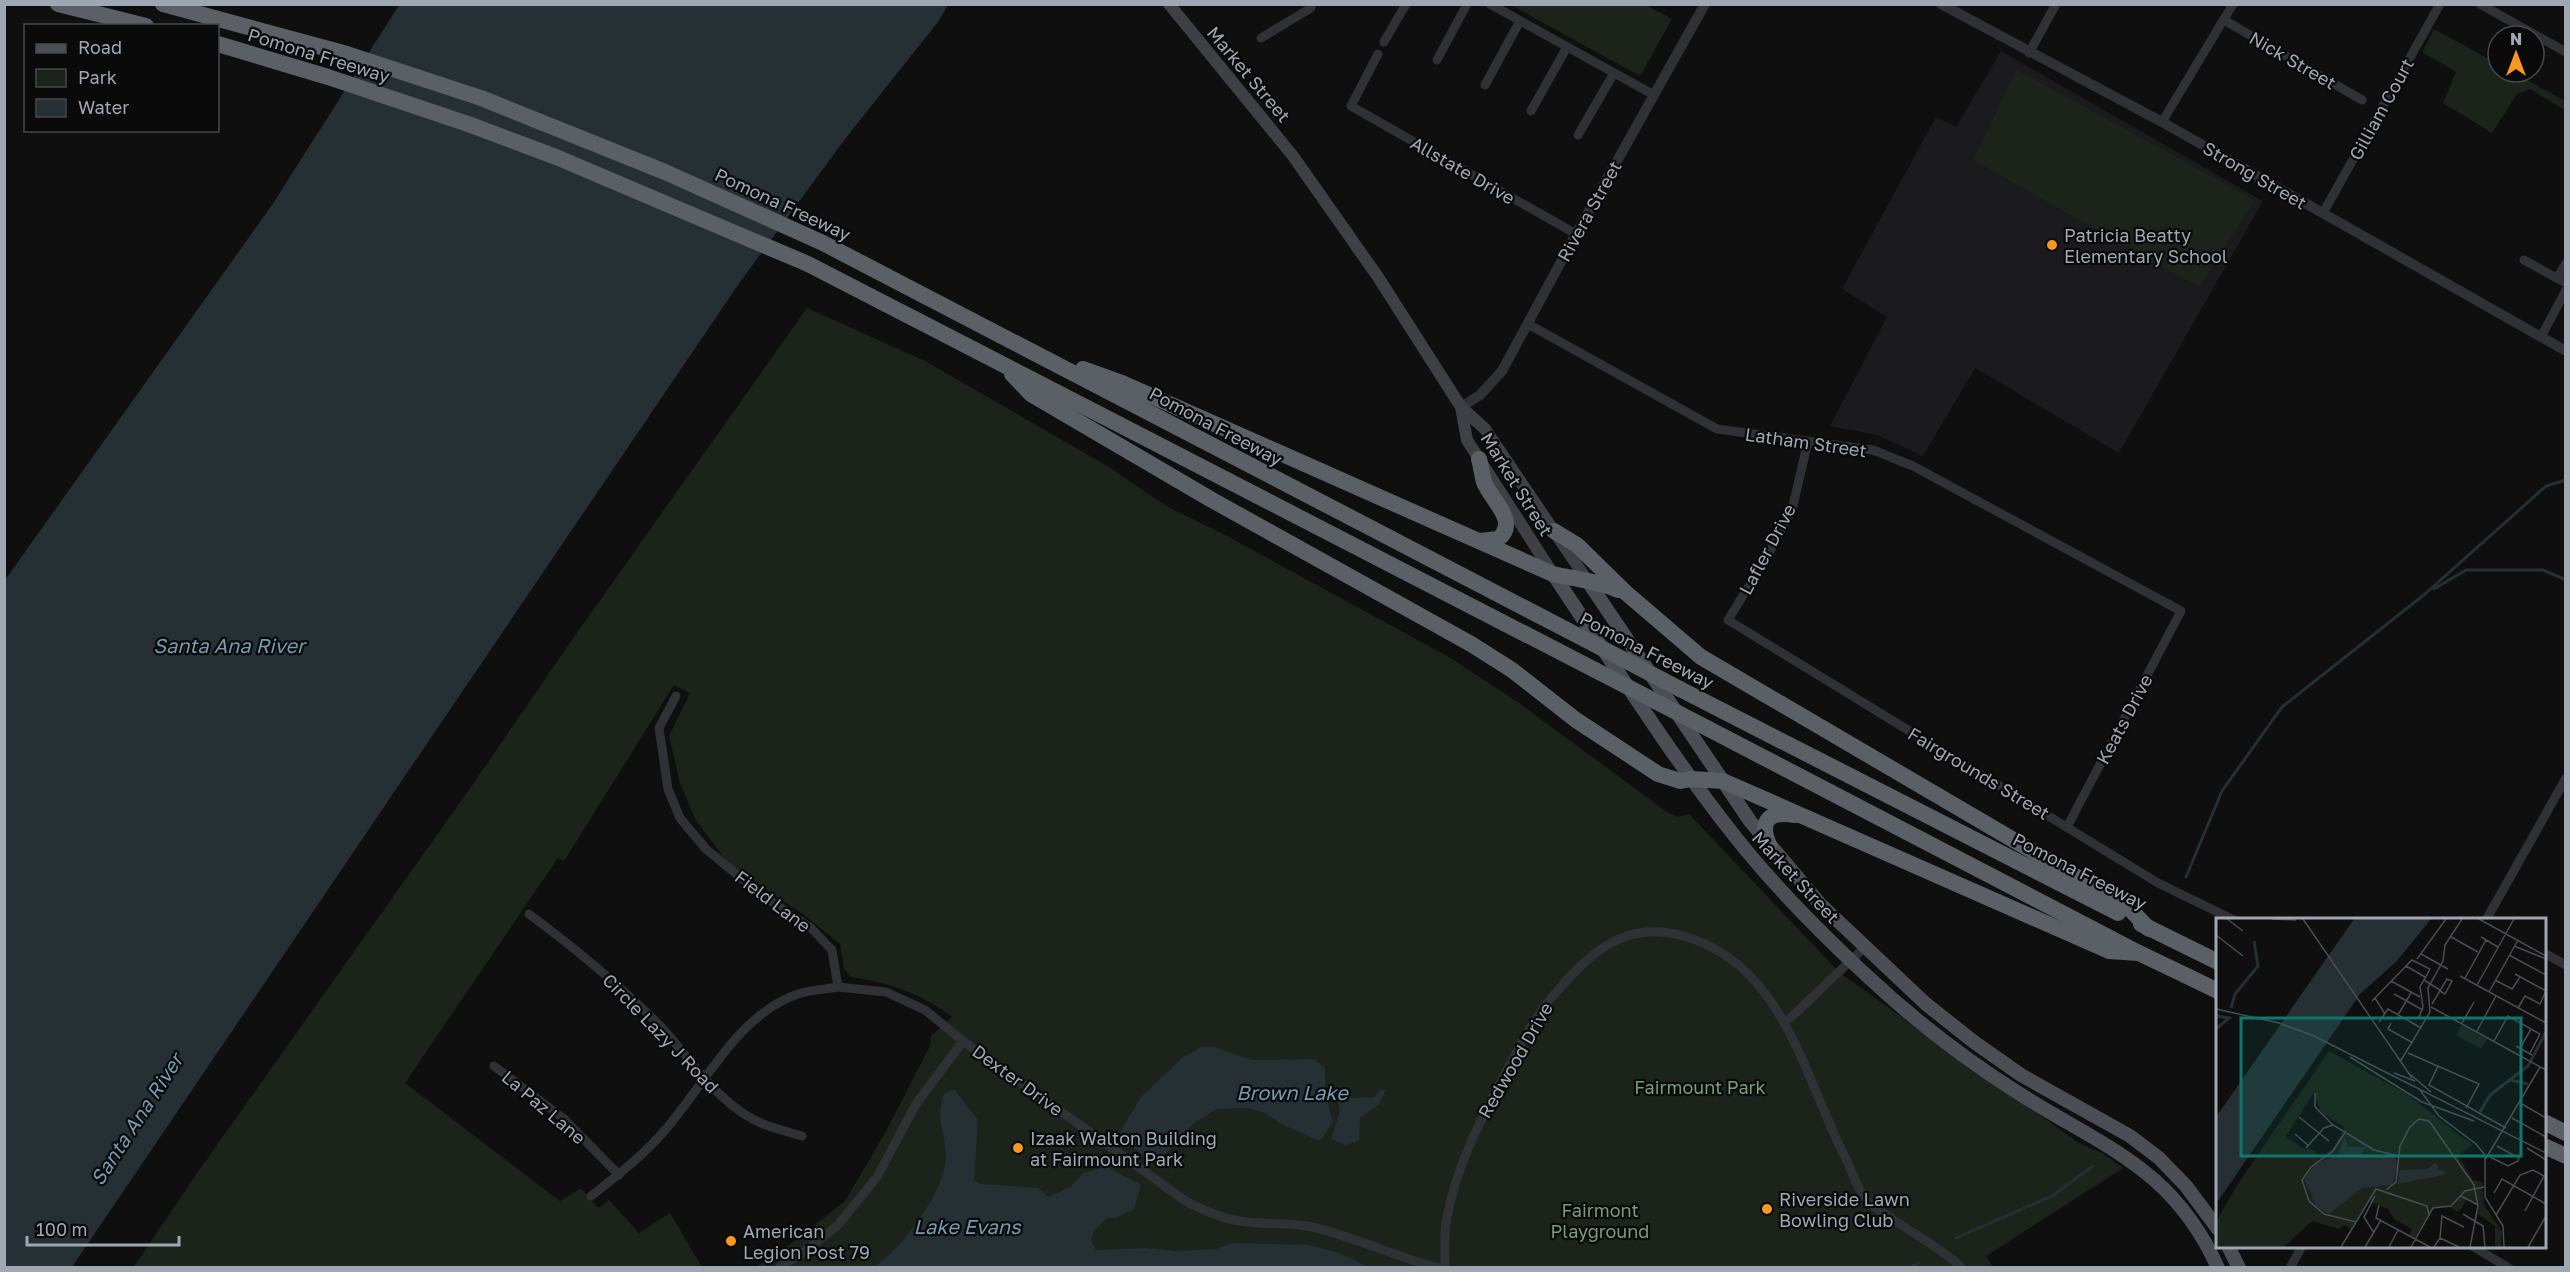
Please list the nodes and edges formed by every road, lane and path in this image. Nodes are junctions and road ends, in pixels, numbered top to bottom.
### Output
1 (58, 4) edge
2 (163, 4) edge
3 (1169, 4) edge
4 (1311, 4) edge
5 (1406, 4) edge
6 (1467, 4) edge
7 (1490, 4) edge
8 (1705, 4) edge
9 (1941, 4) edge
10 (2056, 4) edge
11 (2233, 4) edge
12 (2440, 4) edge
13 (2480, 4) edge
14 (2224, 20) junction
15 (1520, 21) junction
16 (138, 24) edge
17 (1261, 38) dead end
18 (1384, 42) dead end
19 (219, 44) edge
20 (1567, 47) junction
21 (2029, 52) junction
22 (2565, 52) edge
23 (1378, 54) dead end
24 (1437, 60) dead end
25 (1614, 73) junction
26 (1485, 85) dead end
27 (1654, 95) junction
28 (2362, 100) dead end
29 (1531, 111) dead end
30 (2163, 122) junction
31 (1578, 135) dead end
32 (2323, 213) junction
33 (1576, 234) junction
34 (2524, 260) dead end
35 (2565, 263) edge
36 (2561, 280) edge
37 (2565, 290) edge
38 (1528, 324) junction
39 (2541, 337) junction
40 (1018, 344) junction
41 (2565, 351) edge
42 (998, 361) junction
43 (1461, 407) junction
44 (1808, 441) junction
45 (1479, 459) junction
46 (1554, 531) junction
47 (1480, 541) junction
48 (1553, 574) junction
49 (1589, 583) junction
50 (1625, 592) junction
51 (2181, 611) joint
52 (1728, 620) joint
53 (676, 696) dead end
54 (1691, 779) junction
55 (1723, 781) junction
56 (2564, 785) edge
57 (1801, 816) junction
58 (2067, 827) junction
59 (1769, 845) junction
60 (529, 914) dead end
61 (2230, 918) edge
62 (2487, 918) edge
63 (2149, 929) junction
64 (1865, 947) junction
65 (2139, 953) junction
66 (2546, 954) edge
67 (1852, 961) junction
68 (2216, 962) edge
69 (2565, 965) edge
70 (838, 987) junction
71 (2216, 991) edge
72 (1786, 1022) junction
73 (963, 1041) junction
74 (494, 1066) dead end
75 (705, 1078) junction
76 (2546, 1123) edge
77 (2565, 1133) edge
78 (802, 1136) dead end
79 (619, 1175) junction
80 (591, 1196) dead end
81 (2216, 1228) edge
82 (2229, 1248) edge
83 (2301, 1248) edge
84 (2475, 1248) edge
85 (779, 1268) edge
86 (1439, 1268) edge
87 (1445, 1268) edge
88 (1962, 1268) edge
89 (2218, 1268) edge
90 (2239, 1268) edge
91 (2290, 1268) edge
92 (2509, 1268) edge

1 - 16 highway
2 - 40 highway, Pomona Freeway
3 - 43 main road, Market Street
4 - 17 street
5 - 18 street
6 - 24 street
7 - 15 street
8 - 27 street, Rivera Street
9 - 21 street, Strong Street
10 - 21 street
11 - 14 street
12 - 32 street, Gilliam Court
13 - 22 street
14 - 28 street, Nick Street
14 - 30 street
15 - 20 street
15 - 26 street
19 - 42 highway, Pomona Freeway
20 - 25 street
20 - 29 street
21 - 30 street, Strong Street
23 - 33 street, Allstate Drive
25 - 27 street
25 - 31 street
27 - 33 street, Rivera Street
30 - 32 street, Strong Street
32 - 39 street, Strong Street
33 - 38 street, Rivera Street
34 - 36 street
35 - 36 street
37 - 39 street
38 - 43 street, Rivera Street
38 - 44 street, Latham Street
39 - 41 street, Strong Street
40 - 47 highway
40 - 63 highway, Pomona Freeway, bridge
42 - 54 highway
42 - 65 highway, Pomona Freeway, bridge
43 - 45 main road, Market Street
43 - 46 main road, Market Street
44 - 51 street, Latham Street
44 - 52 street, Lafler Drive
45 - 47 highway
45 - 48 main road, Market Street
46 - 49 main road, Market Street
46 - 50 highway
47 - 48 highway
48 - 49 highway
48 - 54 main road, Market Street
49 - 50 highway
49 - 55 main road, Market Street
50 - 63 highway
51 - 58 street, Keats Drive
52 - 58 street, Fairgrounds Street
53 - 70 street, Field Lane
54 - 55 highway
54 - 67 main road, Market Street
55 - 57 highway
55 - 59 main road, Market Street
56 - 62 street
57 - 59 highway
57 - 65 highway
58 - 61 street, Fairgrounds Street
59 - 64 main road, Market Street
60 - 75 street, Circle Lazy J Road
63 - 68 highway, Pomona Freeway
64 - 67 street
64 - 81 main road, Market Street
65 - 71 highway, Pomona Freeway
66 - 69 street
67 - 72 street
67 - 89 main road, Market Street
70 - 73 street
70 - 75 street
72 - 87 street, Redwood Drive
72 - 88 street, Redwood Drive
73 - 85 street, Dexter Drive
73 - 86 street, Dexter Drive
74 - 79 street, La Paz Lane
75 - 78 street, Circle Lazy J Road
75 - 79 street
76 - 77 highway
79 - 80 street
82 - 90 main road
83 - 91 street
84 - 92 street

